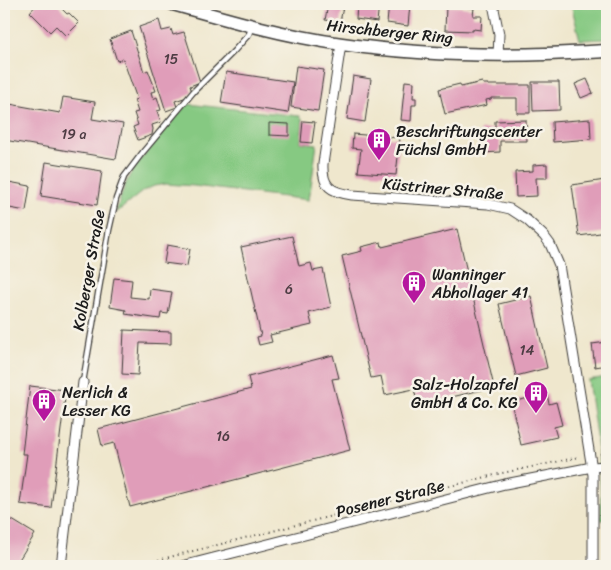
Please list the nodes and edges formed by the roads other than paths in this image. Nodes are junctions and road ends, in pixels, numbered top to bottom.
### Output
1 (173, 4) edge
2 (493, 4) edge
3 (252, 25) junction
4 (341, 44) junction
5 (607, 51) edge
6 (498, 56) junction
7 (83, 382) joint
8 (607, 466) edge
9 (592, 467) junction
10 (61, 566) edge
11 (182, 566) edge
12 (593, 566) edge

1 - 3 street, Hirschberger Ring
2 - 6 street
3 - 4 street, Hirschberger Ring
3 - 7 lane, Kolberger Straße
4 - 6 street, Hirschberger Ring
4 - 9 street, Küstriner Straße
5 - 6 street, Hirschberger Ring
7 - 10 street, Kolberger Straße
8 - 9 street, Posener Straße
9 - 11 street, Posener Straße
9 - 12 street, Küstriner Straße

